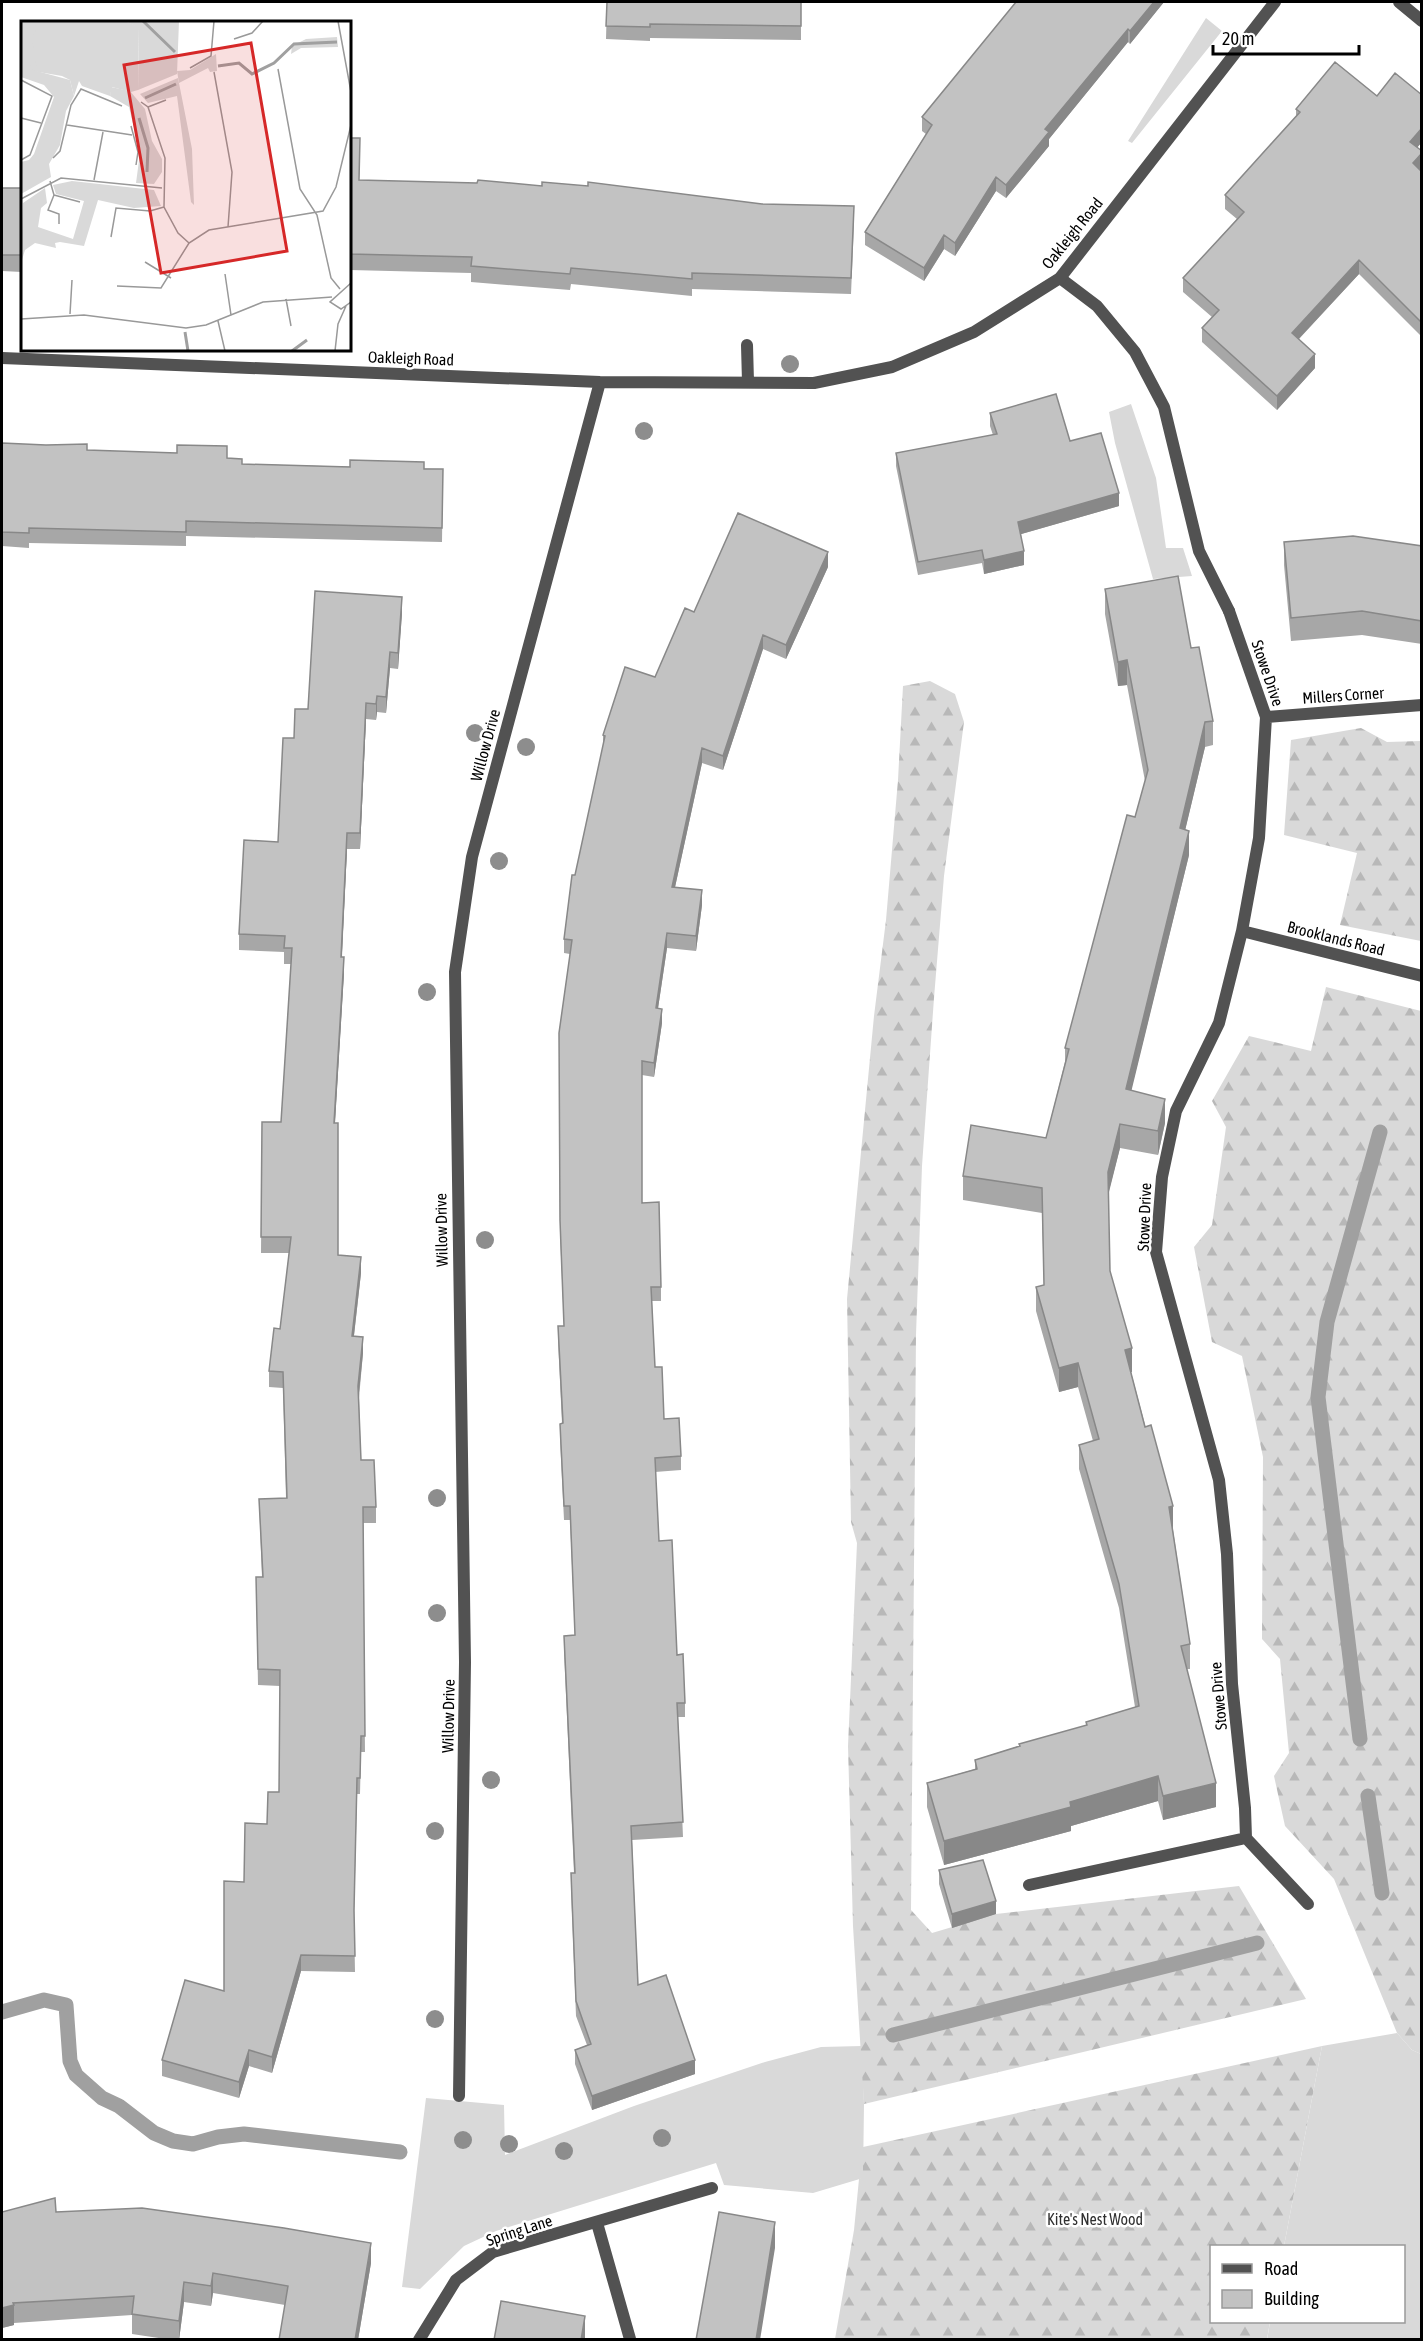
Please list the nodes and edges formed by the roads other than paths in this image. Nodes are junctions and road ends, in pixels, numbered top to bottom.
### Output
1 (1275, 2) edge
2 (1399, 2) edge
3 (1422, 21) edge
4 (1060, 278) junction
5 (747, 345) dead end
6 (2, 358) edge
7 (600, 382) junction
8 (748, 382) junction
9 (1422, 705) edge
10 (1266, 717) junction
11 (1242, 931) junction
12 (1422, 976) edge
13 (1246, 1838) junction
14 (1029, 1885) dead end
15 (1308, 1904) dead end
16 (459, 2096) dead end
17 (712, 2188) dead end
18 (597, 2223) junction
19 (630, 2339) edge
20 (418, 2340) edge

1 - 4 street, Oakleigh Road
2 - 3 street
4 - 8 street, Oakleigh Road
4 - 10 street, Stowe Drive
5 - 8 street
6 - 7 street, Oakleigh Road
7 - 8 street, Oakleigh Road
7 - 16 street, Willow Drive
9 - 10 street, Millers Corner
10 - 11 street, Stowe Drive
11 - 12 street, Brooklands Road
11 - 13 street, Stowe Drive
13 - 14 street
13 - 15 street
17 - 18 street, Spring Lane
18 - 19 street
18 - 20 street, Spring Lane

